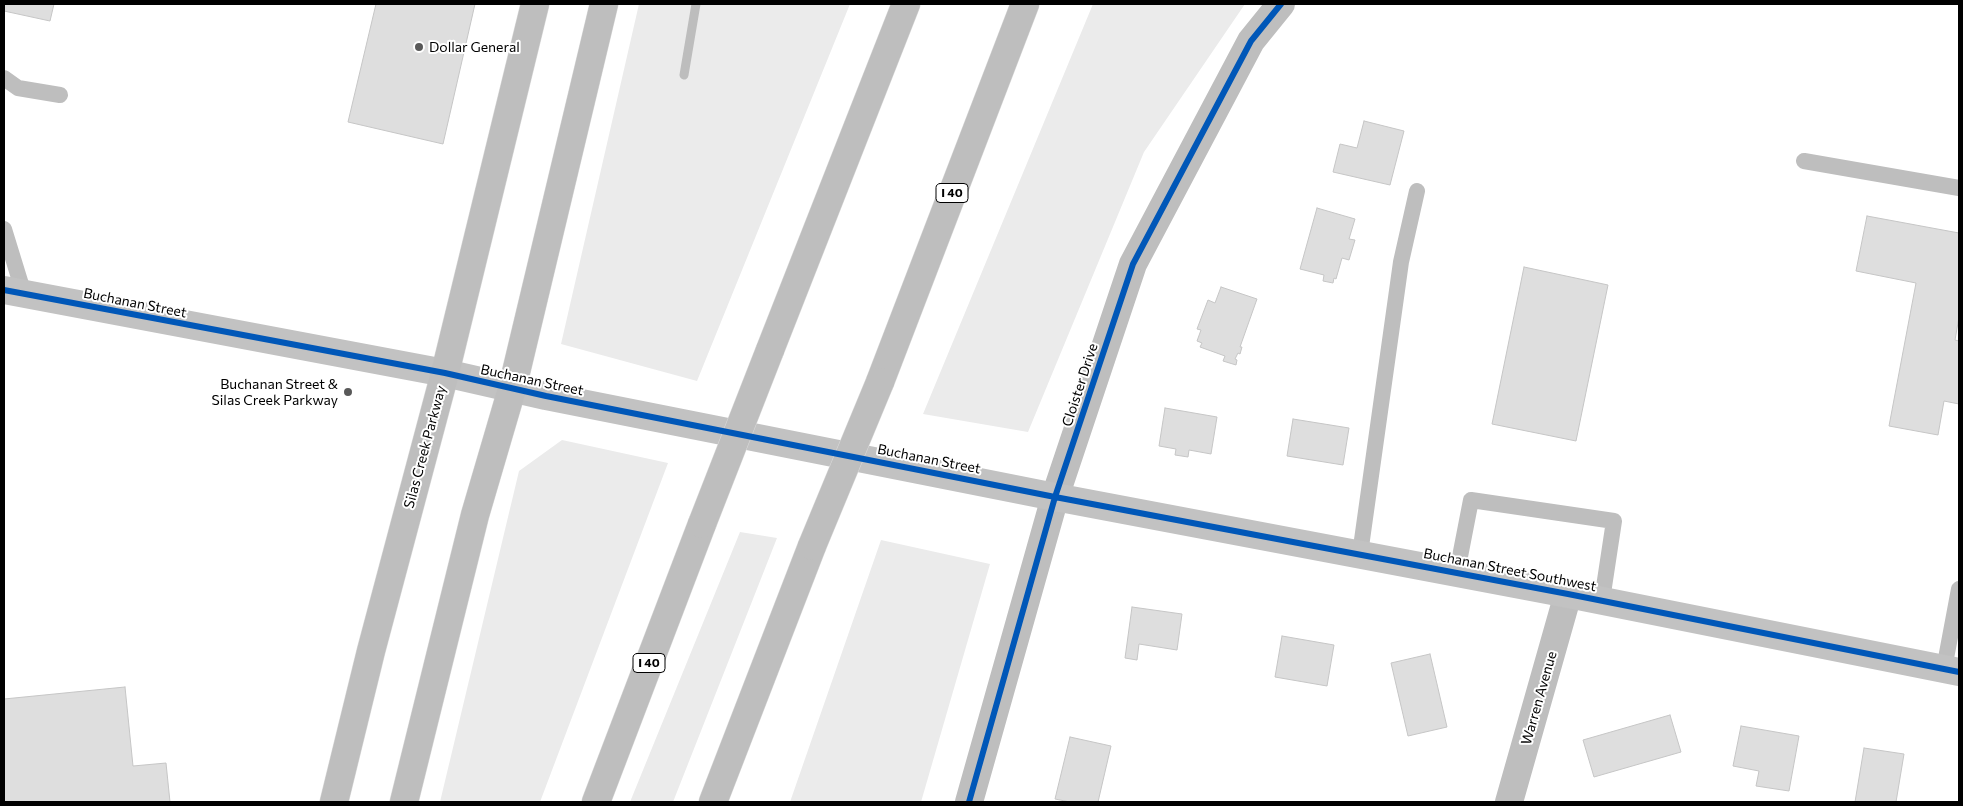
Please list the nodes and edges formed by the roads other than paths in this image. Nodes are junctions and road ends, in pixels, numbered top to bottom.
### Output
1 (535, 4) edge
2 (604, 4) edge
3 (906, 4) edge
4 (1025, 4) edge
5 (1281, 4) edge
6 (4, 78) edge
7 (60, 95) dead end
8 (1804, 162) dead end
9 (1959, 188) edge
10 (1417, 190) dead end
11 (4, 233) edge
12 (14, 292) edge
13 (445, 373) junction
14 (512, 389) junction
15 (1055, 497) junction
16 (1360, 554) junction
17 (1456, 572) junction
18 (1959, 589) edge
19 (1568, 594) junction
20 (1602, 600) junction
21 (1952, 670) edge
22 (334, 802) edge
23 (404, 802) edge
24 (596, 802) edge
25 (713, 802) edge
26 (969, 802) edge
27 (1509, 802) edge

1 - 13 main road, Silas Creek Parkway
2 - 14 main road
3 - 24 main road, I 40, bridge
4 - 25 main road, I 40, bridge
5 - 15 main road, Cloister Drive
6 - 7 lane
8 - 9 lane
10 - 16 lane
11 - 12 lane
12 - 13 street, Buchanan Street
13 - 14 street, Buchanan Street
13 - 22 main road, Silas Creek Parkway
14 - 15 street, Buchanan Street
14 - 23 main road
15 - 16 street, Buchanan Street Southwest
15 - 26 main road, Cloister Drive
16 - 17 street, Buchanan Street Southwest
17 - 19 street, Buchanan Street Southwest
17 - 20 lane
18 - 21 lane
19 - 20 street, Buchanan Street Southwest
19 - 27 main road, Warren Avenue
20 - 21 street, Buchanan Street Southwest

